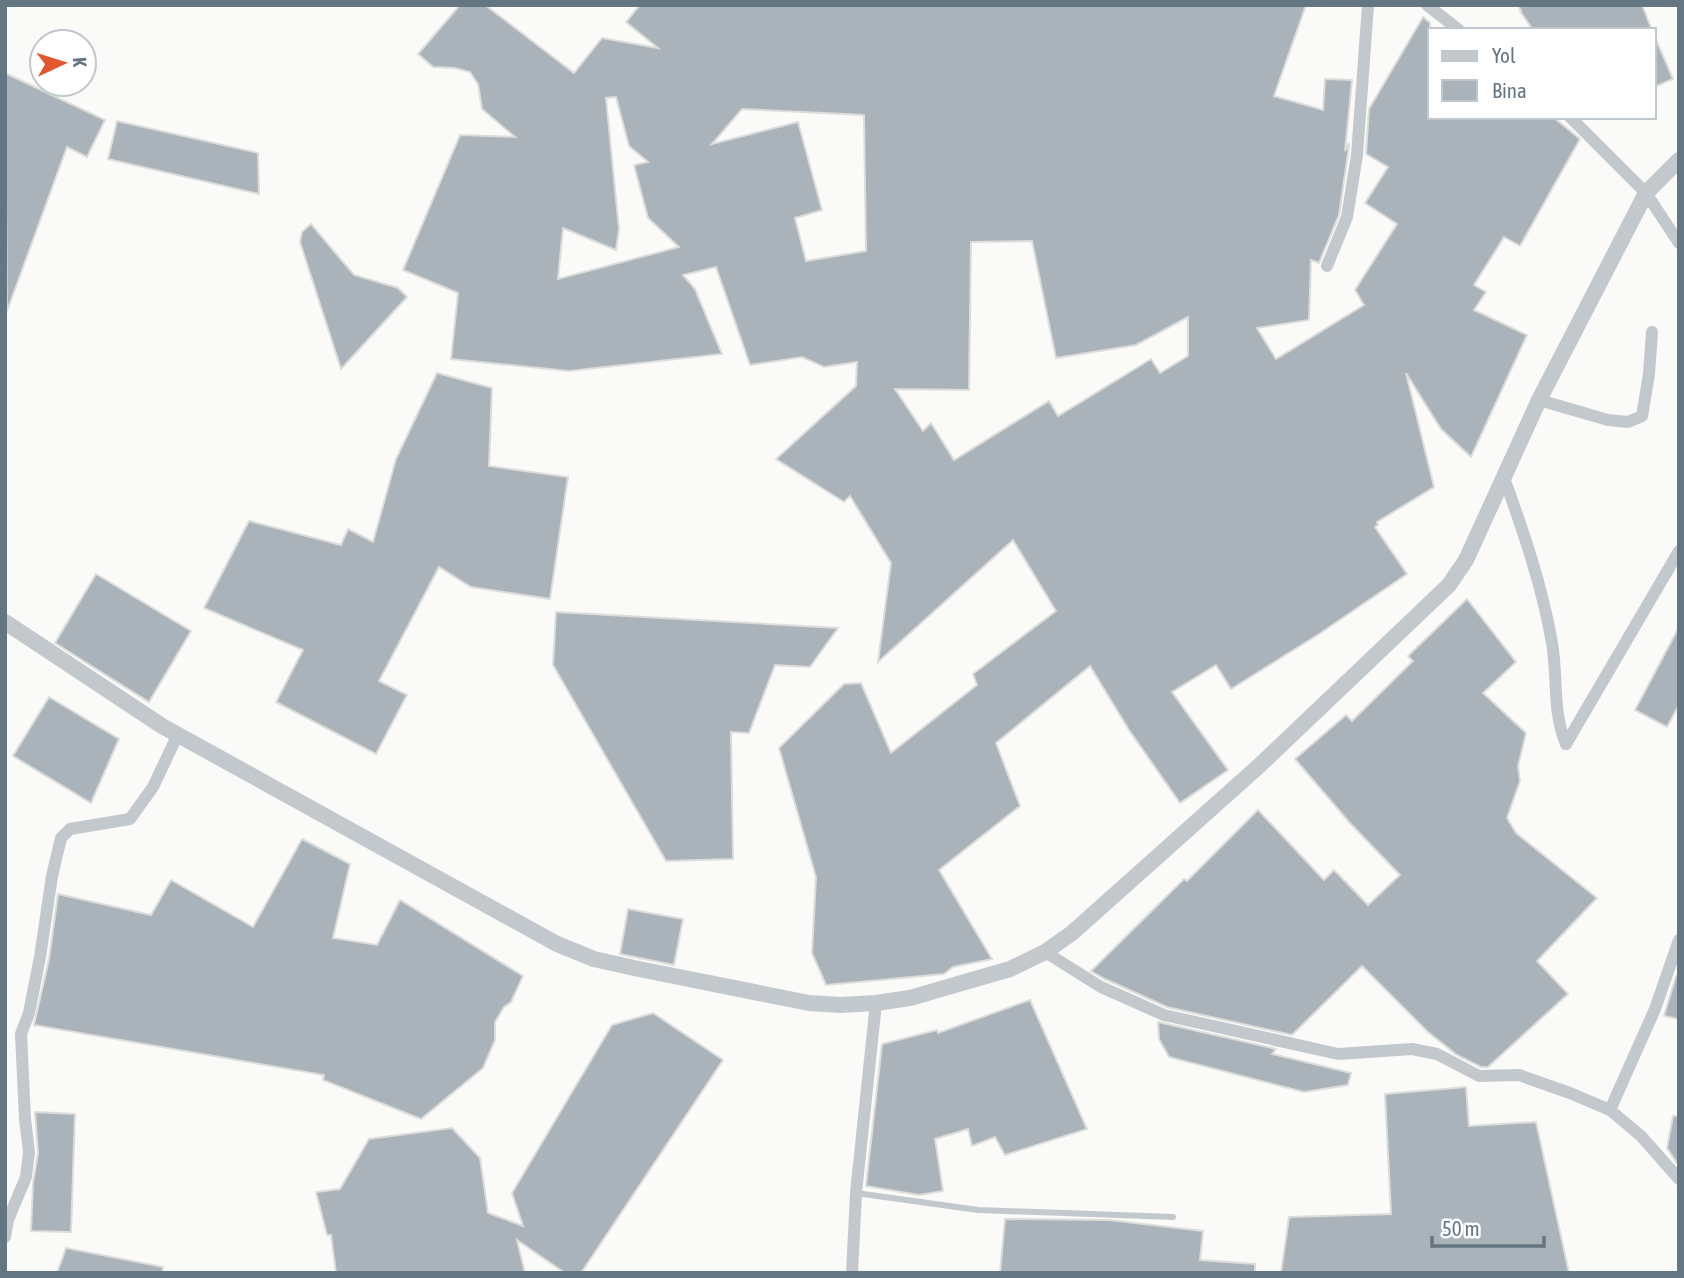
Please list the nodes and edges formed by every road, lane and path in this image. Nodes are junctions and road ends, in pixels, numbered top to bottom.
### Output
1 (1368, 5) edge
2 (1427, 5) edge
3 (1456, 28) edge
4 (1572, 119) edge
5 (1679, 160) edge
6 (1646, 193) junction
7 (1679, 243) edge
8 (1327, 266) dead end
9 (1652, 332) dead end
10 (1539, 400) junction
11 (1504, 478) junction
12 (1679, 551) edge
13 (5, 622) edge
14 (177, 734) junction
15 (1679, 940) edge
16 (1045, 952) junction
17 (876, 1003) junction
18 (1611, 1110) junction
19 (1679, 1179) edge
20 (856, 1194) junction
21 (1173, 1217) dead end
22 (5, 1237) edge
23 (852, 1273) edge

1 - 8 street
2 - 3 street
4 - 6 street
5 - 6 street
6 - 7 street
6 - 10 street
9 - 10 street
10 - 11 street
11 - 12 street
11 - 16 street
13 - 14 street
14 - 17 street
14 - 22 street
15 - 18 street
16 - 17 street
16 - 18 street
17 - 20 street
18 - 19 street
20 - 21 lane
20 - 23 street

